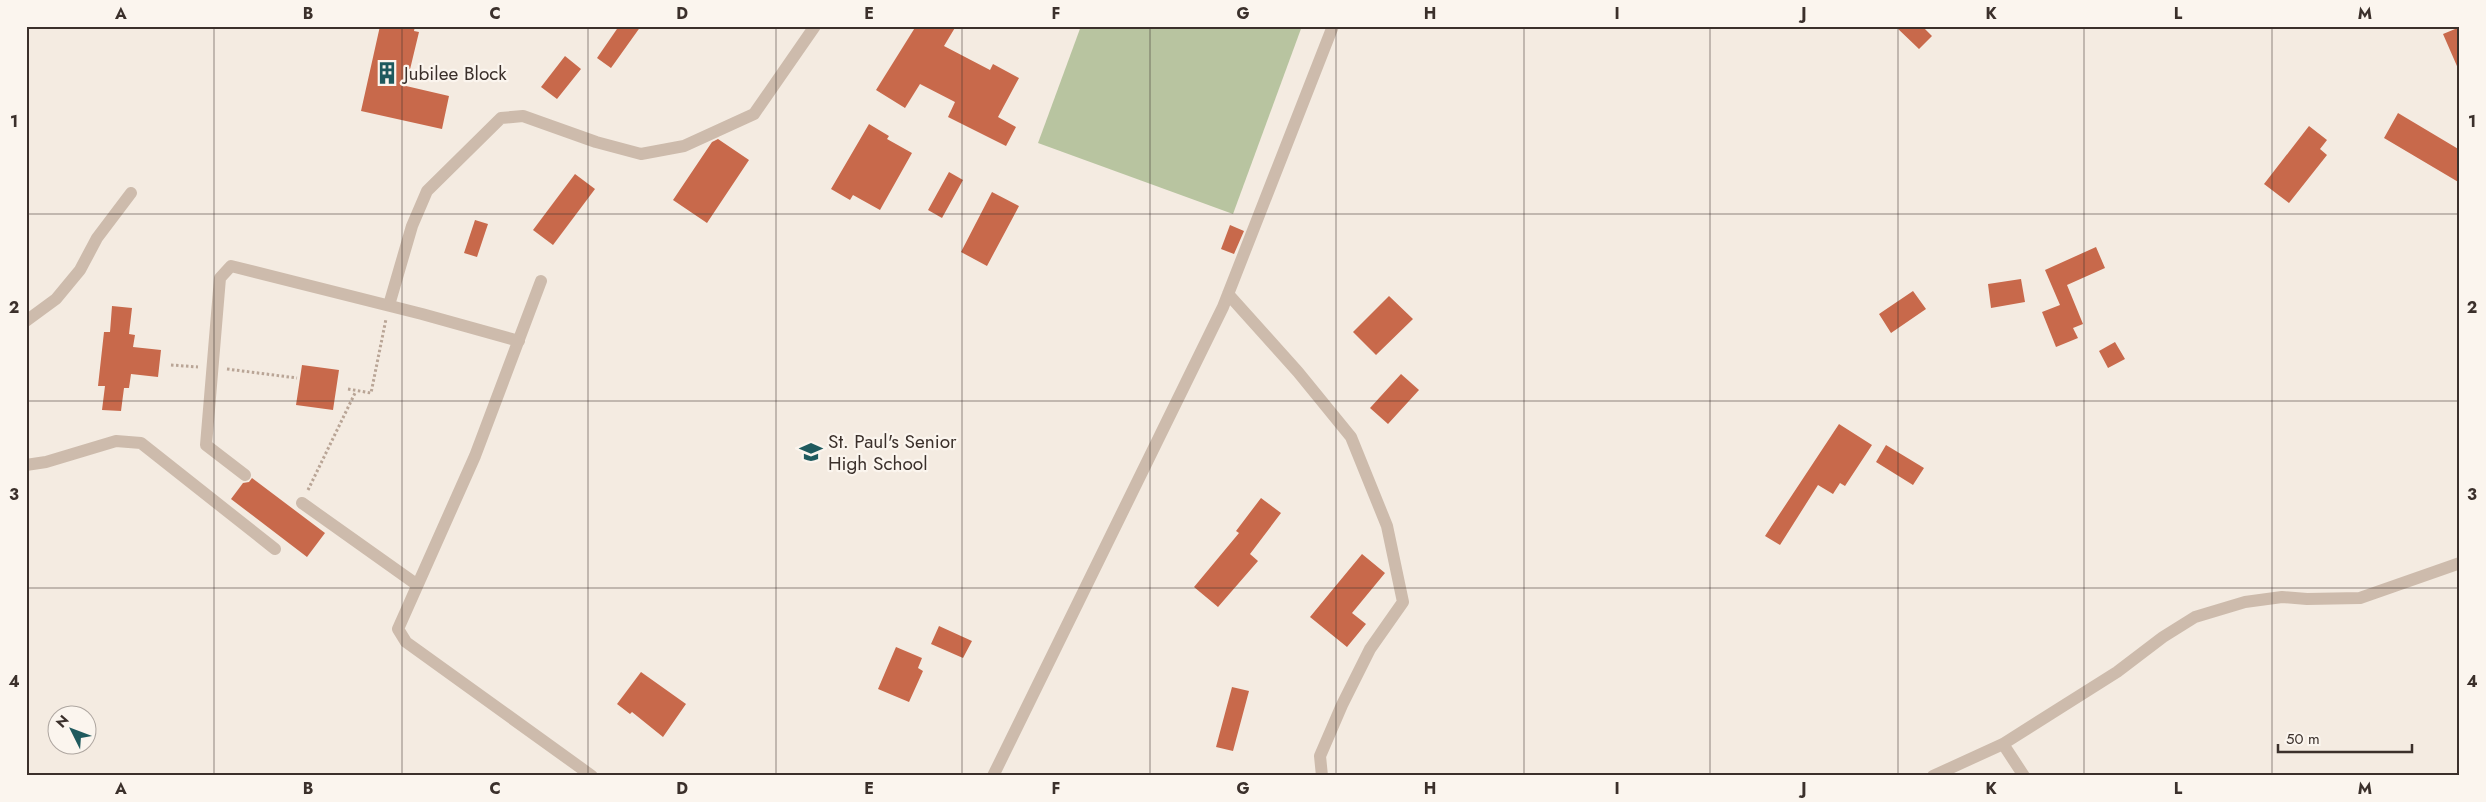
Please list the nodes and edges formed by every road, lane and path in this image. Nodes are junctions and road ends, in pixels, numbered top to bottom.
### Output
1 (816, 26) edge
2 (1333, 26) edge
3 (131, 193) dead end
4 (542, 281) dead end
5 (1228, 294) junction
6 (389, 305) junction
7 (26, 321) edge
8 (519, 341) junction
9 (171, 365) dead end
10 (213, 368) junction
11 (297, 378) dead end
12 (348, 389) dead end
13 (356, 391) junction
14 (26, 464) edge
15 (245, 475) dead end
16 (302, 503) joint
17 (275, 549) dead end
18 (2460, 563) edge
19 (416, 584) junction
20 (2003, 744) junction
21 (592, 776) edge
22 (993, 776) edge
23 (1322, 776) edge
24 (1932, 776) edge
25 (2024, 776) edge

1 - 6 street
2 - 5 street
3 - 7 street
4 - 8 street
5 - 22 street
5 - 23 street
6 - 8 street
6 - 10 street
6 - 13 path
8 - 19 street
9 - 10 path
10 - 11 path
10 - 15 street
12 - 13 path
13 - 16 path
14 - 17 street
16 - 19 street
18 - 20 street
19 - 21 street
20 - 24 street
20 - 25 street

